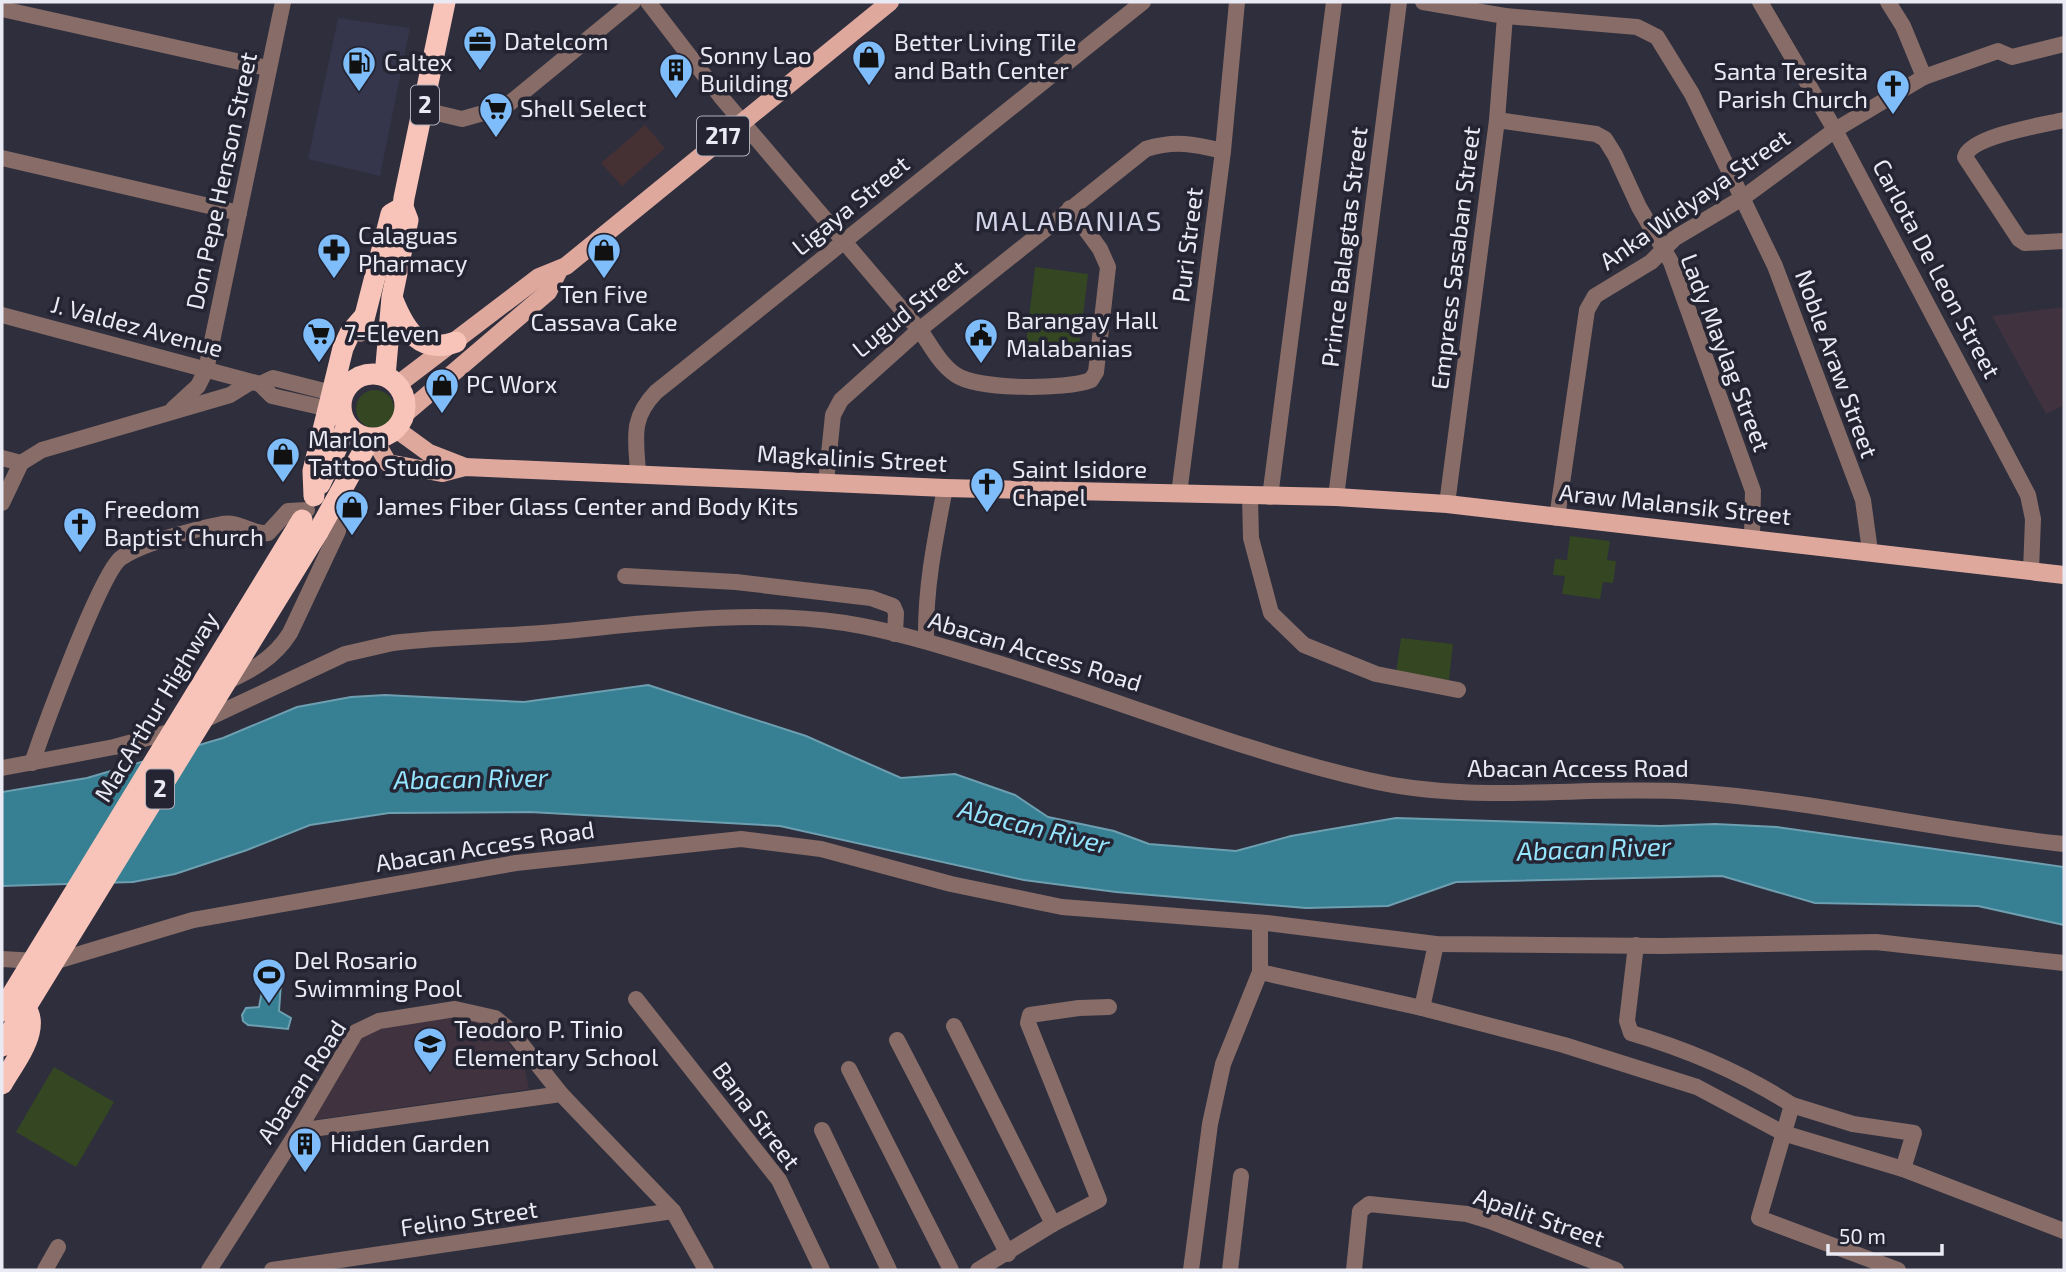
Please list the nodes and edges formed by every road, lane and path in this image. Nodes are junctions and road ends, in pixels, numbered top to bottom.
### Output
1 (283, 2) edge
2 (445, 2) edge
3 (633, 2) edge
4 (648, 2) edge
5 (890, 2) edge
6 (1143, 2) edge
7 (1237, 2) edge
8 (1334, 2) edge
9 (1399, 2) edge
10 (1423, 2) edge
11 (1760, 2) edge
12 (1888, 2) edge
13 (2, 9) edge
14 (1505, 16) junction
15 (2064, 44) edge
16 (267, 68) junction
17 (1924, 77) junction
18 (424, 110) junction
19 (1497, 120) junction
20 (2064, 120) edge
21 (742, 121) junction
22 (1835, 130) junction
23 (1223, 151) junction
24 (2, 158) edge
25 (1744, 197) junction
26 (403, 207) junction
27 (1070, 208) junction
28 (239, 213) junction
29 (2064, 241) edge
30 (843, 242) junction
31 (1662, 251) junction
32 (558, 272) junction
33 (392, 297) junction
34 (2, 315) edge
35 (919, 330) junction
36 (456, 342) junction
37 (206, 370) junction
38 (391, 380) junction
39 (256, 383) junction
40 (336, 396) junction
41 (173, 410) junction
42 (400, 421) junction
43 (347, 426) junction
44 (372, 439) junction
45 (2, 458) edge
46 (21, 463) junction
47 (465, 467) junction
48 (638, 472) junction
49 (826, 482) junction
50 (945, 488) junction
51 (1179, 494) junction
52 (340, 495) junction
53 (1250, 497) junction
54 (1336, 497) junction
55 (1275, 498) junction
56 (2, 503) edge
57 (1447, 505) junction
58 (310, 515) junction
59 (1557, 518) junction
60 (1752, 537) junction
61 (1870, 551) junction
62 (2031, 571) junction
63 (2064, 575) edge
64 (625, 576) dead end
65 (895, 634) junction
66 (926, 641) junction
67 (217, 688) junction
68 (1458, 690) dead end
69 (219, 715) junction
70 (152, 739) junction
71 (32, 763) junction
72 (2, 768) edge
73 (2064, 845) edge
74 (1260, 923) junction
75 (1436, 944) junction
76 (1636, 946) junction
77 (2, 959) edge
78 (68, 959) junction
79 (2064, 963) edge
80 (1260, 972) junction
81 (2, 993) edge
82 (636, 999) dead end
83 (1110, 1007) dead end
84 (1422, 1007) junction
85 (2, 1011) edge
86 (30, 1013) junction
87 (954, 1026) dead end
88 (897, 1040) dead end
89 (2, 1046) edge
90 (849, 1069) dead end
91 (2, 1084) edge
92 (561, 1094) junction
93 (1792, 1105) junction
94 (822, 1130) dead end
95 (298, 1131) junction
96 (1783, 1133) junction
97 (1903, 1169) junction
98 (1241, 1176) dead end
99 (673, 1211) junction
100 (1054, 1224) junction
101 (2064, 1231) edge
102 (58, 1247) dead end
103 (1008, 1254) junction
104 (45, 1270) edge
105 (209, 1270) edge
106 (272, 1270) edge
107 (706, 1270) edge
108 (822, 1270) edge
109 (888, 1270) edge
110 (951, 1270) edge
111 (978, 1270) edge
112 (1191, 1270) edge
113 (1230, 1270) edge
114 (1354, 1270) edge
115 (1616, 1270) edge
116 (1899, 1270) edge

1 - 16 street, Don Pepe Henson Street
2 - 18 highway, 2
3 - 18 street
4 - 21 street
5 - 21 main road, 217
6 - 30 street, Ligaya Street
7 - 23 street, Puri Street
8 - 55 street
9 - 54 street, Prince Balagtas Street
10 - 14 street, Noble Araw Street
11 - 22 street, Carlota De Leon Street
12 - 17 street
13 - 16 street
14 - 19 street, Empress Sasaban Street
14 - 25 street, Noble Araw Street
15 - 17 street, Anka Widyaya Street
16 - 28 street, Don Pepe Henson Street
17 - 22 street, Anka Widyaya Street
18 - 26 highway, 2
19 - 31 street, Lady Maylag Street
19 - 57 street, Empress Sasaban Street
20 - 29 street
21 - 30 street
21 - 32 main road, 217
22 - 25 street, Anka Widyaya Street
22 - 62 street, Carlota De Leon Street
23 - 27 street, Lugud Street
23 - 51 street, Puri Street
24 - 28 street
25 - 31 street, Anka Widyaya Street
25 - 61 street, Noble Araw Street
26 - 33 highway, 2
26 - 40 highway, 2
27 - 35 street, Lugud Street
27 - 35 street
28 - 37 street, Don Pepe Henson Street
30 - 35 street
30 - 48 street, Ligaya Street
31 - 59 street, Anka Widyaya Street
31 - 60 street, Lady Maylag Street
32 - 36 main road, 217
32 - 42 main road, 217
33 - 36 highway
33 - 38 highway, 2
34 - 37 street, J. Valdez Avenue
35 - 49 street, Lugud Street
36 - 38 main road, 217
37 - 39 street, J. Valdez Avenue
37 - 41 street
38 - 40 highway
38 - 42 highway, 2
39 - 40 street, J. Valdez Avenue
39 - 41 street
40 - 43 highway, 2
40 - 58 highway
41 - 46 street
42 - 44 highway
42 - 47 main road, Magkalinis Street
43 - 44 highway
43 - 58 highway, MacArthur Highway / 2
44 - 47 main road, Magkalinis Street
44 - 52 highway, MacArthur Highway / 2
45 - 46 street
46 - 56 street
47 - 48 main road, Magkalinis Street
48 - 49 main road, Magkalinis Street
49 - 50 main road, Magkalinis Street
50 - 51 main road, Magkalinis Street
50 - 66 street
51 - 53 main road, Magkalinis Street
52 - 58 highway, MacArthur Highway / 2
52 - 67 street
53 - 55 main road, Magkalinis Street
53 - 68 street
54 - 55 main road, Araw Malansik Street
54 - 57 main road, Araw Malansik Street
57 - 59 main road, Araw Malansik Street
58 - 71 street
58 - 85 highway, MacArthur Highway / 2, bridge
58 - 89 highway, MacArthur Highway / 2, bridge
59 - 60 main road, Araw Malansik Street
60 - 61 main road, Araw Malansik Street
61 - 62 main road, Araw Malansik Street
62 - 63 main road, Araw Malansik Street
64 - 65 street
65 - 66 street, Abacan Access Road
65 - 69 street, Abacan Access Road
66 - 73 street, Abacan Access Road
67 - 69 street
67 - 70 street
69 - 70 street, Abacan Access Road
70 - 71 street, Abacan Access Road
71 - 72 street, Abacan Access Road
74 - 75 street, Abacan Access Road
74 - 78 street, Abacan Access Road
74 - 80 street
75 - 76 street, Abacan Access Road
75 - 84 street
76 - 79 street, Abacan Access Road
76 - 93 street
77 - 78 street, Abacan Access Road
78 - 86 street
80 - 84 street
80 - 112 street
81 - 86 highway
82 - 108 street, Bana Street
83 - 100 street
84 - 96 street
86 - 91 highway
87 - 100 street
88 - 103 street
90 - 110 street
92 - 95 street
92 - 95 street, Abacan Road
92 - 99 street, Abacan Road
93 - 96 street
93 - 97 street
94 - 109 street
95 - 105 street, Abacan Road
96 - 97 street
96 - 116 street
97 - 101 street
98 - 113 street
99 - 106 street, Felino Street
99 - 107 street, Abacan Road
100 - 103 street
102 - 104 street
103 - 111 street
114 - 115 street, Apalit Street

